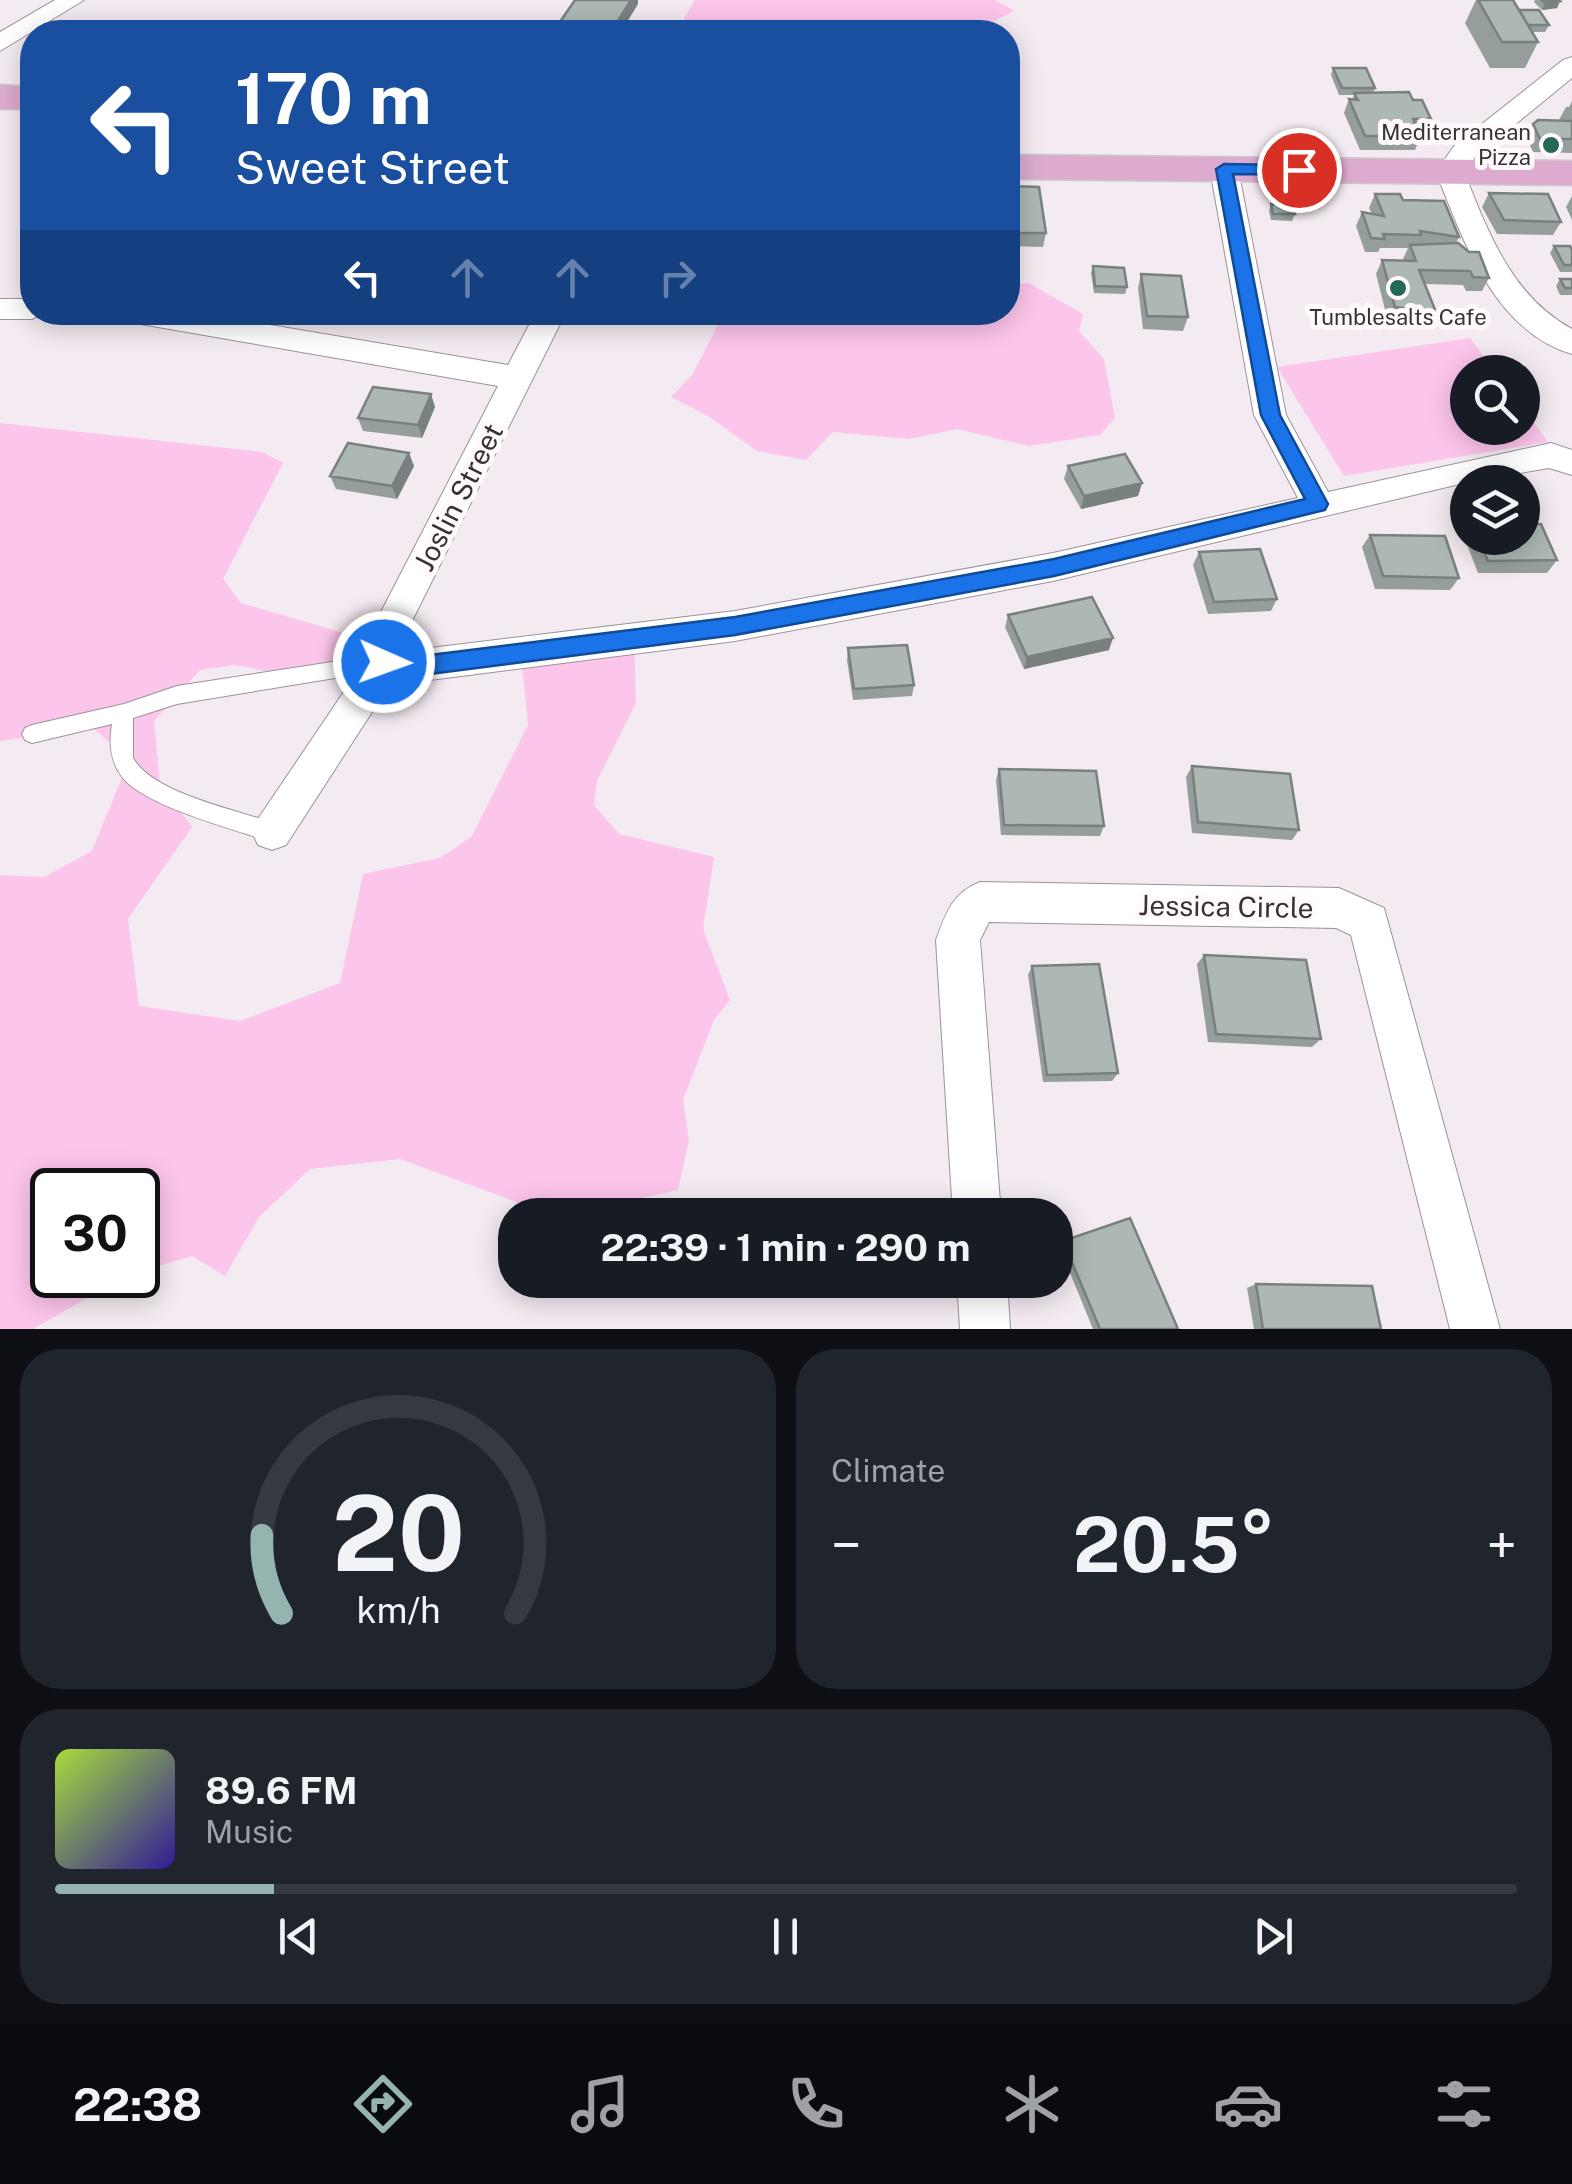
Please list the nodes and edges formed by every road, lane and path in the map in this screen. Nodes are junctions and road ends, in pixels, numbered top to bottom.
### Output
1 (72, 0) edge
2 (39, 20) edge
3 (1572, 64) edge
4 (1020, 166) edge
5 (1224, 169) junction
6 (1450, 172) junction
7 (1572, 173) edge
8 (206, 325) edge
9 (545, 325) edge
10 (1572, 343) edge
11 (519, 378) junction
12 (1568, 460) edge
13 (1318, 504) junction
14 (384, 662) junction
15 (124, 713) junction
16 (32, 734) dead end
17 (272, 832) joint
18 (976, 1198) edge
19 (983, 1298) edge
20 (985, 1329) edge
21 (1476, 1329) edge

1 - 2 street
3 - 6 street
4 - 5 main road
5 - 6 main road
5 - 13 street
6 - 7 main road
6 - 10 street
8 - 11 street
9 - 11 street, Joslin Street
11 - 14 street, Joslin Street
12 - 13 street
13 - 14 street
14 - 15 lane
14 - 17 street, Joslin Street
15 - 16 lane
15 - 17 lane
18 - 21 street, Jessica Circle
19 - 20 street

